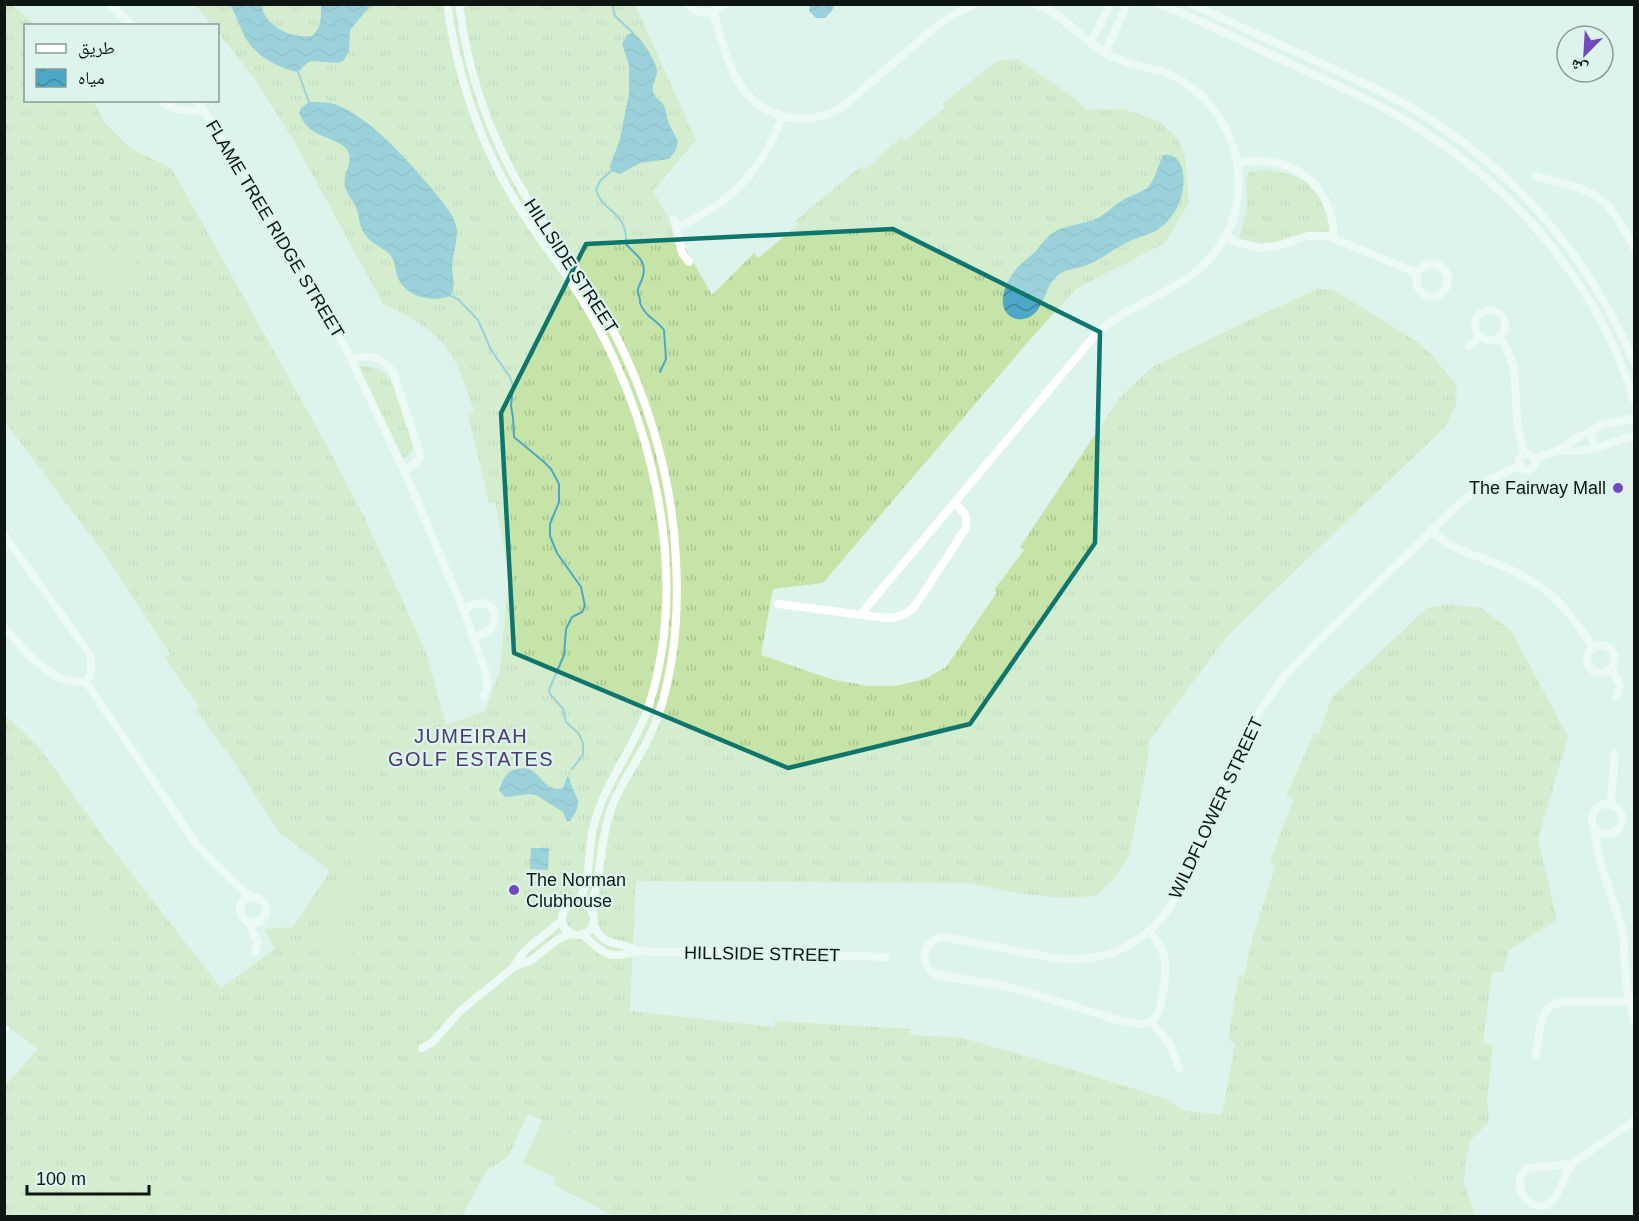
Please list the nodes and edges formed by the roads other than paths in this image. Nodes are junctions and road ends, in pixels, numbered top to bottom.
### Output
1 (109, 4) edge
2 (447, 4) edge
3 (459, 4) edge
4 (687, 4) edge
5 (724, 4) edge
6 (975, 4) edge
7 (1035, 4) edge
8 (1107, 4) edge
9 (1127, 4) edge
10 (1158, 4) edge
11 (1191, 4) edge
12 (713, 12) junction
13 (130, 24) edge
14 (1100, 24) junction
15 (1114, 33) junction
16 (1090, 43) junction
17 (1105, 53) junction
18 (162, 102) edge
19 (198, 102) edge
20 (203, 109) junction
21 (782, 116) junction
22 (1238, 163) junction
23 (1536, 176) dead end
24 (1226, 237) junction
25 (1334, 238) junction
26 (1635, 248) edge
27 (689, 262) dead end
28 (1418, 273) dead end
29 (1480, 337) junction
30 (1500, 337) junction
31 (1469, 345) dead end
32 (351, 359) junction
33 (1635, 362) edge
34 (1635, 400) edge
35 (1635, 418) edge
36 (1590, 431) junction
37 (1635, 436) edge
38 (1595, 449) junction
39 (1559, 450) junction
40 (1524, 454) junction
41 (1535, 459) junction
42 (1520, 465) junction
43 (404, 470) junction
44 (955, 502) junction
45 (1431, 530) junction
46 (4, 536) edge
47 (676, 557) junction
48 (664, 558) junction
49 (778, 604) dead end
50 (463, 609) junction
51 (860, 615) junction
52 (4, 628) edge
53 (474, 638) junction
54 (1593, 647) junction
55 (1612, 669) junction
56 (86, 682) junction
57 (484, 696) dead end
58 (1616, 697) dead end
59 (1615, 754) dead end
60 (1610, 804) junction
61 (1593, 825) junction
62 (1606, 835) junction
63 (1598, 854) junction
64 (250, 897) junction
65 (577, 903) junction
66 (592, 911) junction
67 (562, 919) junction
68 (248, 922) junction
69 (593, 923) junction
70 (1149, 931) junction
71 (571, 933) junction
72 (582, 934) junction
73 (611, 943) junction
74 (601, 951) junction
75 (637, 951) junction
76 (255, 952) dead end
77 (615, 956) junction
78 (886, 957) dead end
79 (515, 966) junction
80 (1629, 1002) junction
81 (1635, 1020) edge
82 (1151, 1021) junction
83 (422, 1048) dead end
84 (1536, 1054) dead end
85 (1179, 1068) dead end
86 (1635, 1121) edge
87 (1571, 1164) junction

1 - 13 street
2 - 48 street, HILLSIDE STREET
3 - 47 street, HILLSIDE STREET
4 - 12 street
5 - 12 street
6 - 21 street
7 - 16 street
8 - 14 street
9 - 15 street
10 - 34 street
11 - 33 street
12 - 21 street
14 - 15 street
14 - 16 street
15 - 17 street
16 - 17 street
17 - 22 street
18 - 20 street
19 - 20 street, FLAME TREE RIDGE STREET
20 - 32 street, FLAME TREE RIDGE STREET
21 - 27 street
22 - 24 street
22 - 25 street
23 - 26 street
24 - 25 street
24 - 44 street
25 - 28 street
29 - 30 street
29 - 30 street
29 - 31 street
30 - 40 street
32 - 43 street, FLAME TREE RIDGE STREET
32 - 43 street, FLAME TREE RIDGE STREET
35 - 36 street, WILDFLOWER STREET
36 - 38 street
36 - 39 street, WILDFLOWER STREET
37 - 38 street, WILDFLOWER STREET
38 - 39 street, WILDFLOWER STREET
39 - 41 street, WILDFLOWER STREET
40 - 41 street
40 - 42 street
41 - 42 street, WILDFLOWER STREET
42 - 45 street, WILDFLOWER STREET
43 - 50 street, FLAME TREE RIDGE STREET
44 - 51 street
44 - 51 street
45 - 54 street
45 - 70 street, WILDFLOWER STREET
46 - 56 street
47 - 48 street
47 - 66 street, HILLSIDE STREET
48 - 65 street, HILLSIDE STREET
49 - 51 street
50 - 53 street, FLAME TREE RIDGE STREET
50 - 53 street
52 - 56 street
53 - 57 street, FLAME TREE RIDGE STREET
54 - 55 street
54 - 55 street
55 - 58 street
56 - 64 street
59 - 60 street
60 - 61 street
60 - 62 street
61 - 62 street
61 - 63 street
62 - 63 street
63 - 80 street
64 - 68 street
64 - 68 street
65 - 66 street
65 - 67 street, HILLSIDE STREET
66 - 69 street, HILLSIDE STREET
67 - 71 street
67 - 79 street, HILLSIDE STREET
68 - 76 street
69 - 72 street
69 - 73 street
70 - 82 street
70 - 82 street, WILDFLOWER STREET
71 - 72 street
71 - 79 street
72 - 74 street
73 - 74 street
73 - 75 street, HILLSIDE STREET
73 - 77 street
74 - 77 street
75 - 77 street, HILLSIDE STREET
75 - 78 street, HILLSIDE STREET
79 - 83 street
80 - 81 street
80 - 84 street
82 - 85 street
86 - 87 street
87 - 87 street

